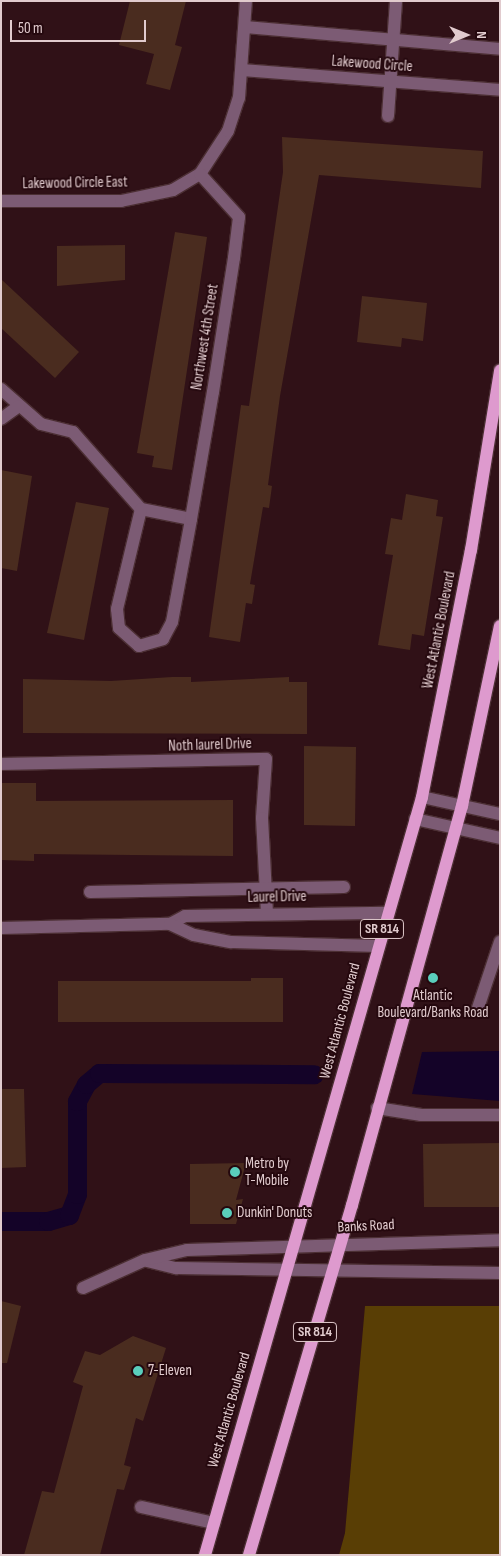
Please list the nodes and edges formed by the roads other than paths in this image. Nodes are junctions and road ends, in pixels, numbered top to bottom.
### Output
1 (246, 1) edge
2 (396, 2) edge
3 (245, 27) junction
4 (394, 40) junction
5 (500, 49) edge
6 (242, 70) junction
7 (393, 82) junction
8 (500, 90) edge
9 (388, 116) dead end
10 (200, 174) junction
11 (2, 201) edge
12 (500, 370) edge
13 (1, 389) edge
14 (18, 406) junction
15 (1, 419) edge
16 (141, 509) junction
17 (190, 519) junction
18 (500, 626) edge
19 (1, 764) edge
20 (422, 797) junction
21 (462, 806) junction
22 (500, 814) edge
23 (415, 819) junction
24 (456, 828) junction
25 (500, 838) edge
26 (344, 887) dead end
27 (267, 891) junction
28 (90, 892) dead end
29 (267, 912) junction
30 (387, 913) junction
31 (170, 924) junction
32 (1, 928) edge
33 (500, 942) edge
34 (378, 946) junction
35 (478, 1008) dead end
36 (377, 1108) junction
37 (500, 1115) edge
38 (500, 1240) edge
39 (341, 1243) junction
40 (293, 1247) junction
41 (145, 1260) junction
42 (286, 1269) junction
43 (333, 1272) junction
44 (500, 1273) edge
45 (83, 1288) dead end
46 (141, 1507) dead end
47 (214, 1523) junction
48 (205, 1555) edge
49 (249, 1555) edge

1 - 3 street, Lakewood Circle East
2 - 4 street
3 - 4 street, Lakewood Circle
3 - 6 street, Lakewood Circle East
4 - 5 street, Lakewood Circle
4 - 7 street
6 - 7 street, Lakewood Circle
6 - 10 street, Lakewood Circle East
7 - 8 street, Lakewood Circle
7 - 9 street
10 - 11 street, Lakewood Circle East
10 - 17 street, Northwest 4th Street
12 - 20 main road, West Atlantic Boulevard / SR 814
13 - 14 street
14 - 15 street
14 - 16 street
16 - 17 street
16 - 17 street, Northwest 4th Street
18 - 21 main road, SR 814
19 - 27 street, Noth laurel Drive
20 - 21 street
20 - 23 main road, West Atlantic Boulevard / SR 814
21 - 22 street
21 - 24 main road, SR 814
23 - 24 street
23 - 30 main road, West Atlantic Boulevard / SR 814
24 - 25 street
24 - 36 main road, SR 814
26 - 27 street
27 - 28 street
27 - 29 street, Noth laurel Drive
29 - 30 street, Laurel Drive
29 - 31 street, Laurel Drive
30 - 34 main road, West Atlantic Boulevard / SR 814
31 - 32 street, Laurel Drive
31 - 34 street, Laurel Drive
33 - 35 street
34 - 40 main road, West Atlantic Boulevard / SR 814
36 - 37 street
36 - 39 main road, SR 814
38 - 39 street, Banks Road
39 - 40 street, Banks Road
39 - 43 main road, SR 814
40 - 41 street, Banks Road
40 - 42 main road, West Atlantic Boulevard / SR 814
41 - 42 street
41 - 45 street, Banks Road
42 - 43 street
42 - 47 main road, West Atlantic Boulevard / SR 814
43 - 44 street
43 - 49 main road, SR 814
46 - 47 street
47 - 48 main road, West Atlantic Boulevard / SR 814

